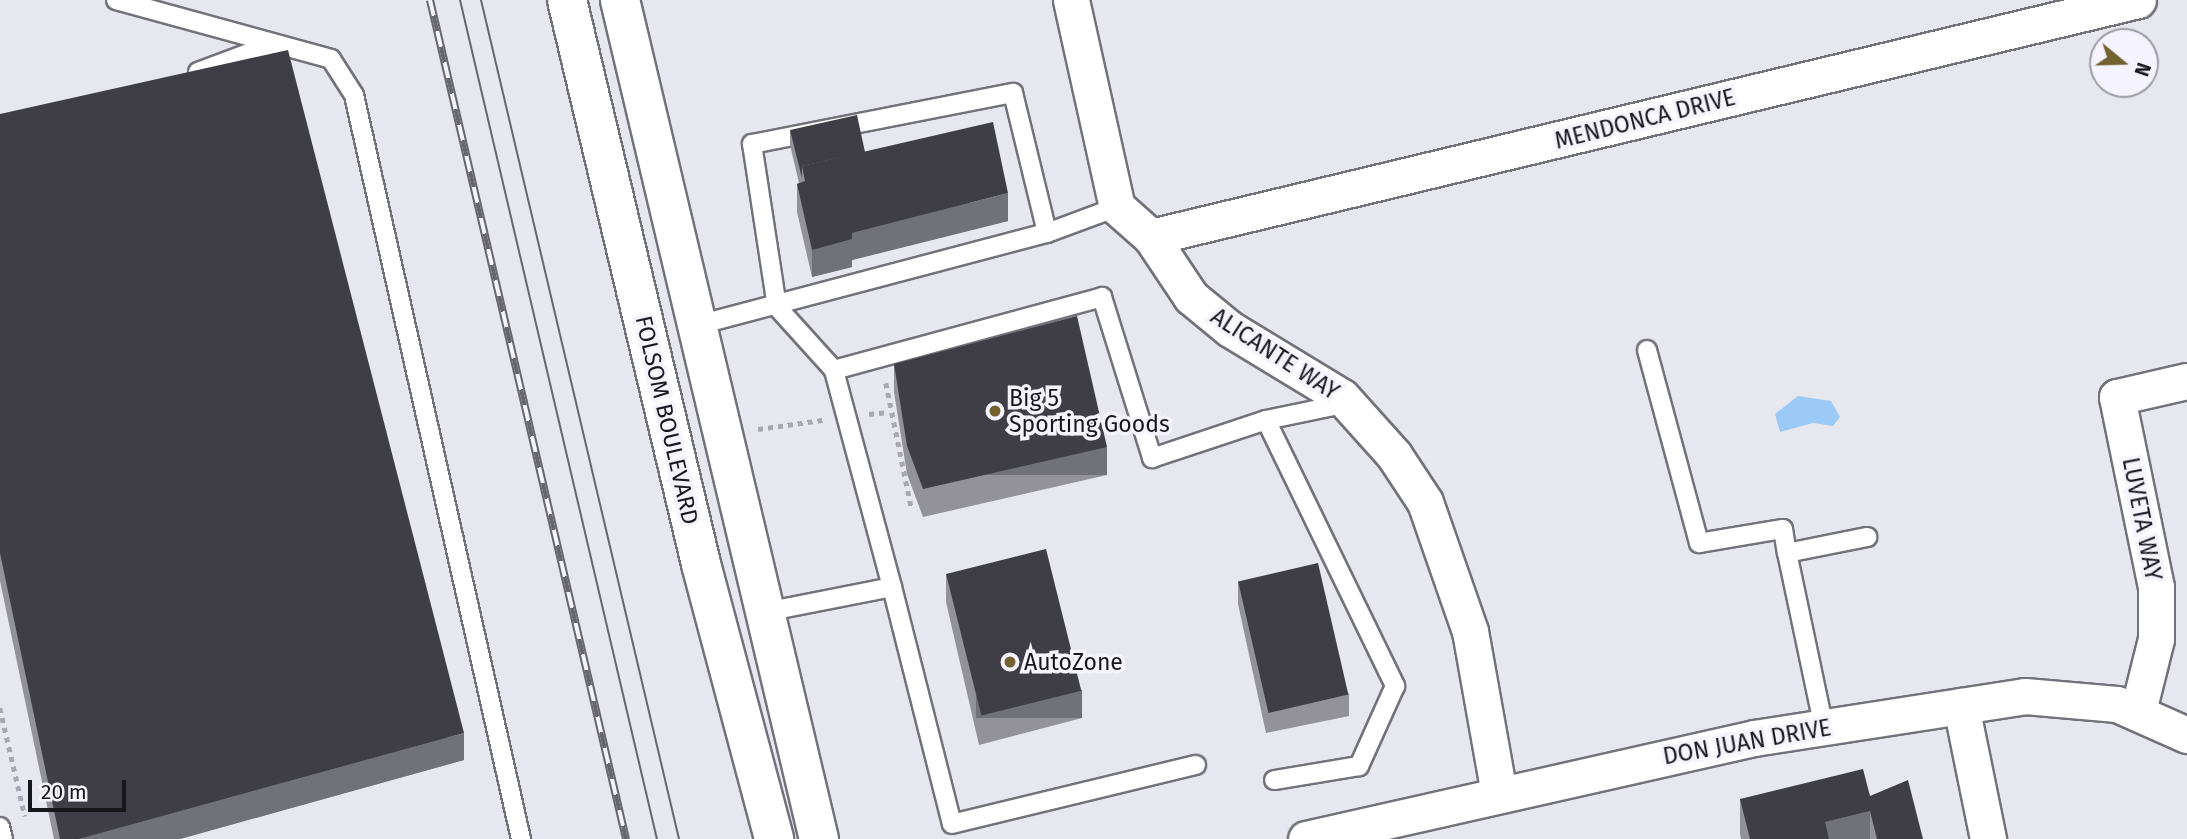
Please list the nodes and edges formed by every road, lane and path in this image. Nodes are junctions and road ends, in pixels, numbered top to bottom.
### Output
1 (116, 0) edge
2 (567, 0) edge
3 (620, 0) edge
4 (1071, 0) edge
5 (2138, 0) edge
6 (273, 44) junction
7 (172, 78) edge
8 (1117, 206) junction
9 (1047, 233) junction
10 (1151, 237) junction
11 (777, 307) junction
12 (698, 325) junction
13 (1647, 350) dead end
14 (834, 370) junction
15 (896, 381) edge
16 (2187, 381) edge
17 (1348, 404) junction
18 (1266, 419) junction
19 (911, 506) dead end
20 (1867, 537) dead end
21 (1787, 554) junction
22 (892, 587) junction
23 (765, 612) junction
24 (1961, 706) junction
25 (0, 708) edge
26 (2138, 711) junction
27 (1824, 728) junction
28 (2187, 735) edge
29 (1196, 765) dead end
30 (1274, 780) dead end
31 (1499, 793) junction
32 (27, 826) dead end
33 (0, 827) edge
34 (954, 831) edge
35 (3, 839) edge
36 (521, 839) edge
37 (774, 839) edge
38 (819, 839) edge
39 (1306, 839) edge
40 (1989, 839) edge

1 - 6 lane
2 - 37 main road, FOLSOM BOULEVARD
3 - 12 main road
4 - 8 street
5 - 10 street, MENDONCA DRIVE
6 - 7 lane
6 - 36 lane
8 - 9 lane
8 - 10 street, ALICANTE WAY
9 - 11 lane
9 - 11 lane
10 - 17 street, ALICANTE WAY
11 - 12 lane
11 - 14 lane
12 - 23 main road
13 - 21 lane
14 - 18 lane
14 - 22 lane
15 - 19 path
16 - 26 street, LUVETA WAY
17 - 18 lane
17 - 31 street, ALICANTE WAY
18 - 30 lane
20 - 21 lane
21 - 27 lane
22 - 23 lane
22 - 34 lane
23 - 38 main road
24 - 26 street, DON JUAN DRIVE
24 - 27 street, DON JUAN DRIVE
24 - 40 street
25 - 32 path
26 - 28 street, DON JUAN DRIVE
27 - 31 street, DON JUAN DRIVE
29 - 34 lane
31 - 39 street, DON JUAN DRIVE
33 - 35 lane

